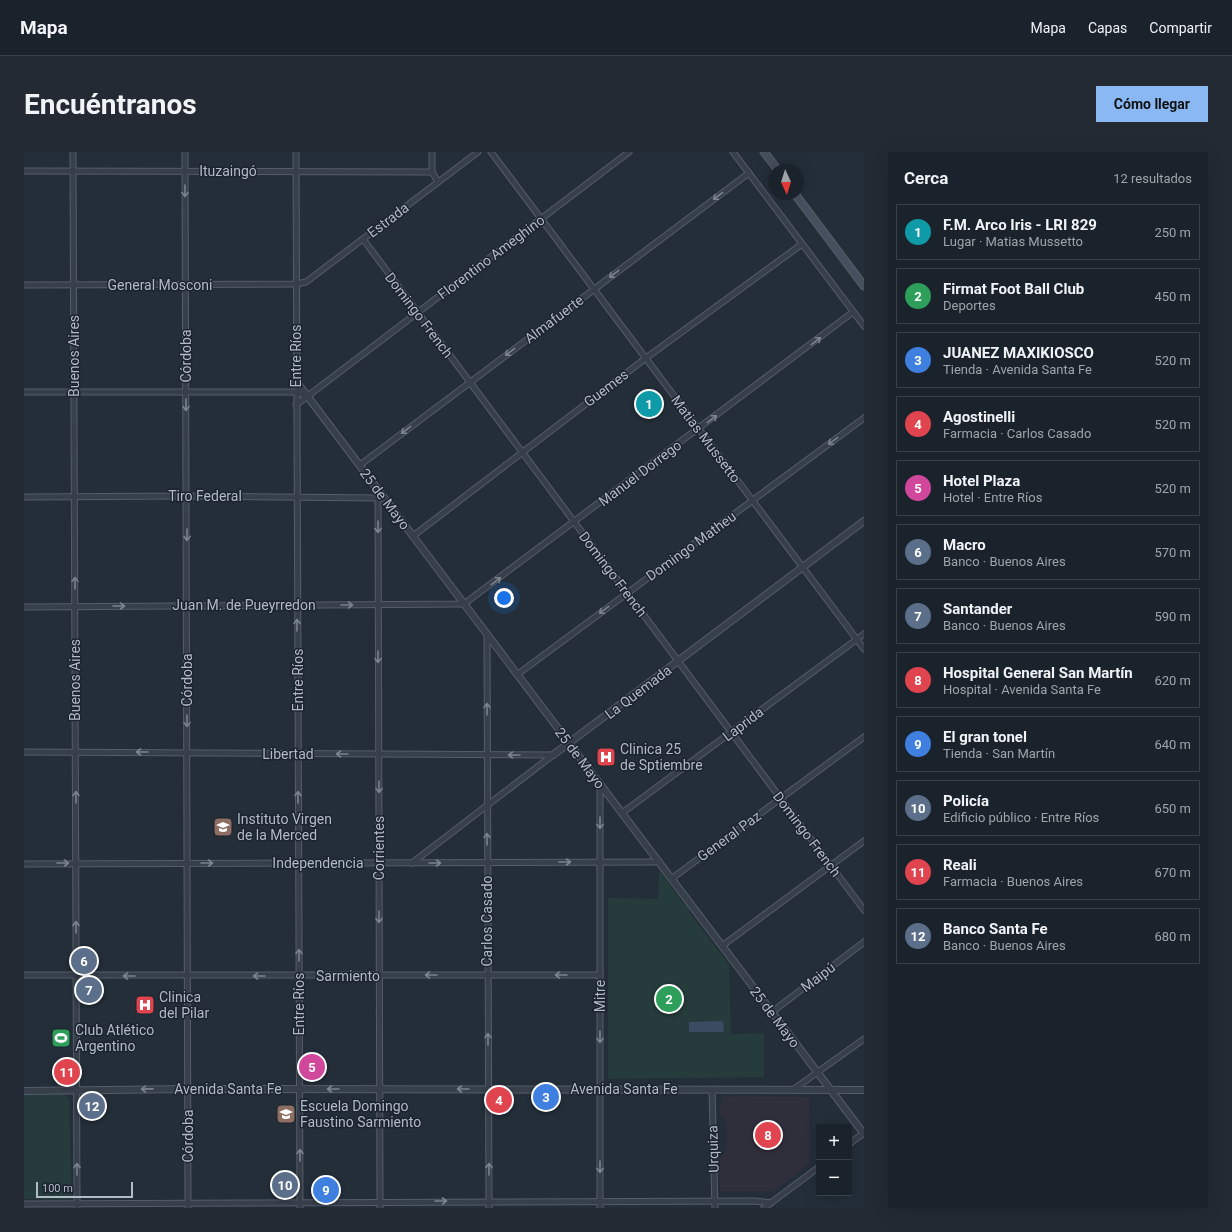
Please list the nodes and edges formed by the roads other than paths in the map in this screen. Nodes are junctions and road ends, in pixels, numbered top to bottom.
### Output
1 (73, 152) edge
2 (185, 152) edge
3 (296, 152) edge
4 (432, 152) edge
5 (478, 152) edge
6 (491, 152) edge
7 (629, 152) edge
8 (733, 152) edge
9 (764, 152) edge
10 (773, 164) edge
11 (24, 171) edge
12 (73, 171) junction
13 (185, 171) junction
14 (296, 171) junction
15 (432, 172) junction
16 (749, 173) junction
17 (438, 182) junction
18 (800, 200) edge
19 (541, 219) junction
20 (363, 239) junction
21 (802, 244) junction
22 (296, 284) junction
23 (24, 285) edge
24 (74, 285) junction
25 (185, 285) junction
26 (864, 286) edge
27 (594, 289) junction
28 (853, 312) junction
29 (418, 313) junction
30 (864, 326) edge
31 (646, 358) junction
32 (296, 382) junction
33 (470, 382) junction
34 (24, 392) edge
35 (74, 392) junction
36 (186, 392) junction
37 (296, 392) junction
38 (307, 396) junction
39 (296, 405) junction
40 (864, 418) edge
41 (698, 428) junction
42 (522, 452) junction
43 (360, 465) junction
44 (378, 488) junction
45 (24, 496) edge
46 (186, 496) junction
47 (74, 497) junction
48 (297, 497) junction
49 (378, 498) junction
50 (385, 498) junction
51 (752, 500) junction
52 (864, 521) edge
53 (574, 522) junction
54 (413, 536) junction
55 (803, 567) junction
56 (627, 593) junction
57 (378, 604) junction
58 (464, 604) junction
59 (297, 605) junction
60 (75, 606) junction
61 (187, 606) junction
62 (24, 607) edge
63 (487, 634) junction
64 (864, 634) edge
65 (857, 639) junction
66 (864, 649) edge
67 (678, 661) junction
68 (518, 674) junction
69 (731, 732) junction
70 (864, 737) edge
71 (569, 743) junction
72 (24, 752) edge
73 (75, 752) junction
74 (187, 753) junction
75 (298, 754) junction
76 (379, 754) junction
77 (487, 755) junction
78 (553, 756) junction
79 (600, 784) junction
80 (781, 798) junction
81 (487, 805) junction
82 (622, 813) junction
83 (864, 841) edge
84 (600, 862) junction
85 (659, 862) junction
86 (76, 863) junction
87 (188, 863) junction
88 (299, 863) junction
89 (379, 863) junction
90 (412, 863) junction
91 (487, 863) junction
92 (24, 864) edge
93 (831, 865) junction
94 (671, 879) junction
95 (864, 910) edge
96 (864, 942) edge
97 (722, 946) junction
98 (24, 975) edge
99 (488, 975) junction
100 (600, 975) junction
101 (76, 976) junction
102 (188, 976) junction
103 (299, 976) junction
104 (380, 976) junction
105 (772, 1012) junction
106 (864, 1038) edge
107 (818, 1073) junction
108 (188, 1089) junction
109 (299, 1089) junction
110 (380, 1089) junction
111 (489, 1089) junction
112 (600, 1089) junction
113 (712, 1089) junction
114 (77, 1090) junction
115 (794, 1090) junction
116 (830, 1090) junction
117 (864, 1090) edge
118 (24, 1091) edge
119 (864, 1134) edge
120 (852, 1142) edge
121 (816, 1169) edge
122 (380, 1201) junction
123 (489, 1201) junction
124 (600, 1201) junction
125 (300, 1202) junction
126 (715, 1202) junction
127 (771, 1203) junction
128 (24, 1204) edge
129 (188, 1205) edge
130 (77, 1206) edge
131 (300, 1208) edge
132 (380, 1208) edge
133 (489, 1208) edge
134 (600, 1208) edge
135 (715, 1208) edge
136 (764, 1208) edge

1 - 12 street, Buenos Aires
2 - 13 street, Córdoba
3 - 14 street, Entre Ríos
4 - 15 street
5 - 17 street, Estrada
6 - 19 street, Matias Mussetto
7 - 19 street, Florentino Ameghino
8 - 16 street
9 - 10 main road
11 - 12 street, Ituzaingó
12 - 13 street, Ituzaingó
12 - 24 street, Buenos Aires
13 - 14 street, Ituzaingó
13 -> 25 street, Córdoba
14 - 15 street, Ituzaingó
14 - 22 street, Entre Ríos
15 - 17 street
16 - 21 street
16 -> 27 street, Almafuerte
17 - 20 street, Estrada
18 - 26 main road
19 - 27 street, Matias Mussetto
19 - 29 street, Florentino Ameghino
20 - 22 street, Estrada
20 - 29 street, Domingo French
21 - 28 street
21 - 31 street, Guemes
22 - 25 street, General Mosconi
22 - 32 street, Entre Ríos
23 - 24 street, General Mosconi
24 - 25 street, General Mosconi
24 - 35 street, Buenos Aires
25 - 36 street, Córdoba
27 - 31 street, Matias Mussetto
27 -> 33 street, Almafuerte
28 - 30 street
41 -> 28 street, Manuel Dorrego
29 - 33 street, Domingo French
29 - 38 street, Florentino Ameghino
31 - 41 street, Matias Mussetto
31 - 42 street, Guemes
32 - 37 street, Entre Ríos
32 - 38 street, 25 de Mayo
33 - 42 street, Domingo French
33 -> 43 street, Almafuerte
34 - 35 street
35 - 36 street
35 - 47 street, Buenos Aires
36 - 37 street
36 -> 46 street, Córdoba
37 - 38 street
37 - 39 street, Entre Ríos
38 - 39 street, Florentino Ameghino
38 - 43 street, 25 de Mayo
39 - 48 street, Entre Ríos
40 -> 51 street, Domingo Matheu
41 - 51 street, Matias Mussetto
41 - 53 street, Manuel Dorrego
42 - 53 street, Domingo French
42 - 54 street, Guemes
43 - 44 street, 25 de Mayo
44 - 49 street, Corrientes
44 - 50 street, 25 de Mayo
45 - 47 street, Tiro Federal
46 - 47 street, Tiro Federal
46 - 48 street, Tiro Federal
46 -> 61 street, Córdoba
60 -> 47 street, Buenos Aires
48 - 49 street, Tiro Federal
48 - 59 street, Entre Ríos
49 - 50 street, Tiro Federal
49 -> 57 street, Corrientes
50 - 54 street, 25 de Mayo
51 - 55 street, Matias Mussetto
51 - 56 street, Domingo Matheu
52 - 55 street, La Quemada
53 - 56 street, Domingo French
58 -> 53 street, Manuel Dorrego
54 - 58 street, 25 de Mayo
55 - 65 street, Matias Mussetto
55 - 67 street, La Quemada
56 - 67 street, Domingo French
56 -> 68 street, Domingo Matheu
57 - 58 street, Juan M. de Pueyrredon
59 -> 57 street, Juan M. de Pueyrredon
57 -> 76 street, Corrientes
58 - 63 street, 25 de Mayo
59 - 61 street, Juan M. de Pueyrredon
75 -> 59 street, Entre Ríos
60 -> 61 street, Juan M. de Pueyrredon
60 - 62 street, Juan M. de Pueyrredon
60 - 73 street, Buenos Aires
61 -> 74 street, Córdoba
63 - 68 street, 25 de Mayo
77 -> 63 street, Carlos Casado
64 - 65 street, Laprida
65 - 66 street, Matias Mussetto
65 - 69 street, Laprida
67 - 69 street, Domingo French
67 - 71 street, La Quemada
68 - 71 street, 25 de Mayo
69 - 80 street, Domingo French
69 - 82 street, Laprida
70 - 80 street, General Paz
71 - 78 street, La Quemada
71 - 79 street, 25 de Mayo
72 - 73 street, Libertad
74 -> 73 street, Libertad
86 -> 73 street, Buenos Aires
74 - 75 street, Libertad
74 - 87 street, Córdoba
76 -> 75 street, Libertad
88 -> 75 street, Entre Ríos
76 - 77 street, Libertad
76 -> 89 street, Corrientes
78 -> 77 street, Libertad
77 - 81 street, Carlos Casado
78 - 81 street, La Quemada
79 - 82 street, 25 de Mayo
79 -> 84 street, Mitre
80 - 93 street, Domingo French
80 - 94 street, General Paz
81 - 90 street, La Quemada
91 -> 81 street, Carlos Casado
82 - 85 street, 25 de Mayo
83 - 93 street
84 - 85 street, Independencia
91 -> 84 street, Independencia
84 - 100 street, Mitre
85 - 94 street, 25 de Mayo
86 - 87 street, Independencia
92 -> 86 street, Independencia
101 -> 86 street, Buenos Aires
87 -> 88 street, Independencia
87 - 102 street, Córdoba
88 - 89 street, Independencia
103 -> 88 street, Entre Ríos
89 - 90 street, Independencia
89 -> 104 street, Corrientes
90 -> 91 street, Independencia
91 - 99 street, Carlos Casado
93 - 95 street, Domingo French
93 - 97 street
94 - 97 street, 25 de Mayo
96 - 105 street, Maipú
97 - 105 street, 25 de Mayo
98 - 101 street, Sarmiento
100 -> 99 street, Sarmiento
99 -> 104 street, Sarmiento
111 -> 99 street, Carlos Casado
100 -> 112 street, Mitre
102 -> 101 street, Sarmiento
101 - 114 street, Buenos Aires
103 -> 102 street, Sarmiento
102 - 108 street, Córdoba
103 - 104 street, Sarmiento
103 - 109 street, Entre Ríos
104 - 110 street, Corrientes
105 - 107 street, 25 de Mayo
106 - 107 street
107 - 115 street
107 - 116 street, 25 de Mayo
108 - 109 street, Avenida Santa Fe
108 -> 114 street, Avenida Santa Fe
108 - 129 street, Córdoba
110 -> 109 street, Avenida Santa Fe
125 -> 109 street, Entre Ríos
111 -> 110 street, Avenida Santa Fe
110 - 122 street, Corrientes
111 - 112 street, Avenida Santa Fe
123 -> 111 street, Carlos Casado
112 - 113 street, Avenida Santa Fe
112 -> 124 street, Mitre
113 - 115 street, Avenida Santa Fe
113 - 126 street, Urquiza
114 - 118 street, Avenida Santa Fe
130 -> 114 street, Buenos Aires
115 - 116 street, Avenida Santa Fe
116 - 117 street, Avenida Santa Fe
116 - 119 street, 25 de Mayo
119 - 120 street
121 - 127 street
122 -> 123 street
122 - 125 street
122 - 132 street, Corrientes
123 - 124 street
123 - 133 street, Carlos Casado
124 - 126 street
124 - 134 street, Mitre
125 - 129 street
125 - 131 street, Entre Ríos
126 - 127 street
126 - 135 street, Urquiza
127 - 136 street
128 - 130 street
129 - 130 street

